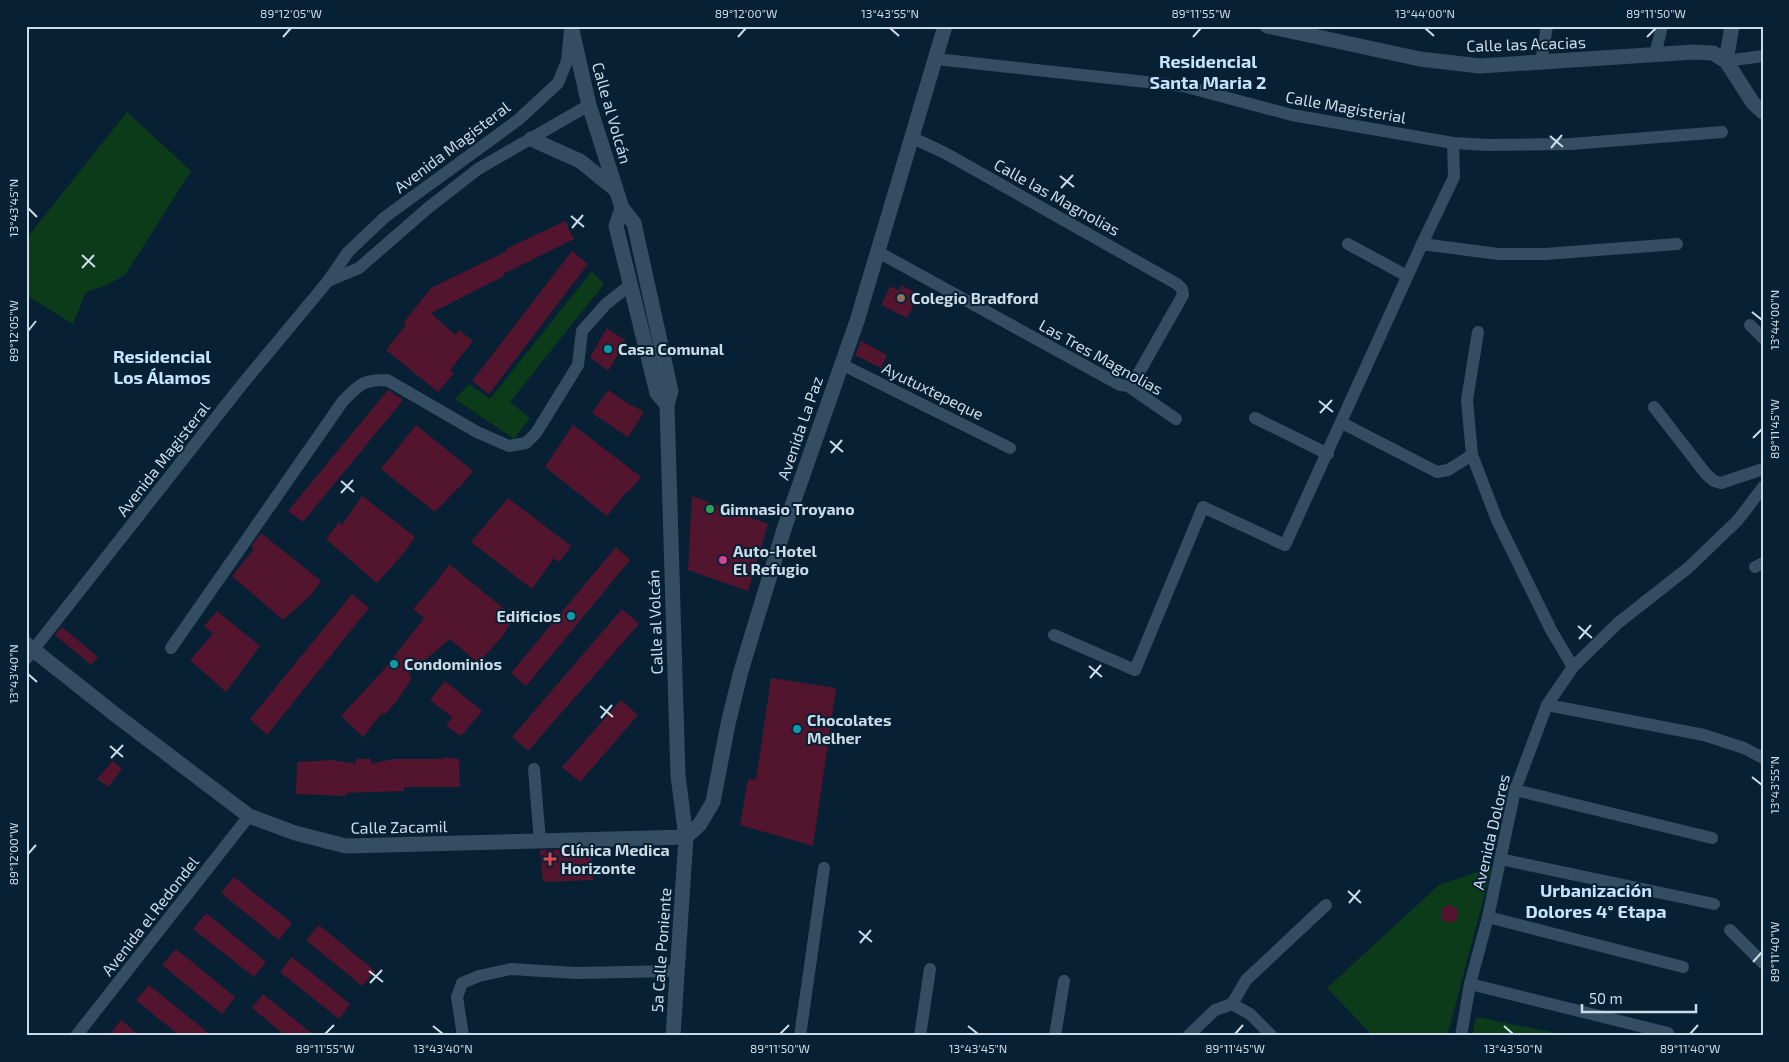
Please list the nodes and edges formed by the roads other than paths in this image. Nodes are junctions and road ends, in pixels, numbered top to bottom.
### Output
1 (570, 26) edge
2 (945, 26) edge
3 (1268, 26) edge
4 (1547, 26) edge
5 (1662, 26) edge
6 (1732, 26) edge
7 (1655, 55) junction
8 (1763, 56) edge
9 (936, 59) junction
10 (1726, 61) junction
11 (1541, 62) junction
12 (589, 105) junction
13 (1763, 112) edge
14 (518, 120) junction
15 (1722, 132) dead end
16 (913, 138) junction
17 (530, 139) junction
18 (1453, 143) junction
19 (617, 191) junction
20 (622, 208) junction
21 (1348, 244) dead end
22 (1422, 244) junction
23 (1677, 244) dead end
24 (878, 252) junction
25 (1407, 276) junction
26 (328, 281) junction
27 (630, 285) junction
28 (1750, 325) dead end
29 (1478, 332) dead end
30 (1763, 338) edge
31 (841, 364) junction
32 (1128, 386) junction
33 (667, 405) junction
34 (1654, 407) dead end
35 (1255, 418) dead end
36 (1176, 419) dead end
37 (1342, 423) junction
38 (1010, 448) dead end
39 (1328, 454) junction
40 (1472, 455) junction
41 (1763, 468) edge
42 (1763, 487) edge
43 (1054, 635) dead end
44 (171, 648) dead end
45 (28, 651) edge
46 (1573, 667) junction
47 (1547, 705) junction
48 (1763, 758) edge
49 (534, 769) dead end
50 (1515, 790) junction
51 (249, 816) junction
52 (686, 837) junction
53 (1712, 838) dead end
54 (540, 841) junction
55 (1500, 859) junction
56 (824, 868) dead end
57 (1714, 904) dead end
58 (1326, 905) dead end
59 (1488, 917) junction
60 (1730, 930) dead end
61 (1763, 963) edge
62 (1684, 967) dead end
63 (930, 969) dead end
64 (676, 971) junction
65 (1064, 982) dead end
66 (1470, 984) junction
67 (1232, 1004) junction
68 (1668, 1032) dead end
69 (76, 1036) edge
70 (463, 1036) edge
71 (673, 1036) edge
72 (800, 1036) edge
73 (920, 1036) edge
74 (1055, 1036) edge
75 (1188, 1036) edge
76 (1272, 1036) edge
77 (1461, 1036) edge

1 - 12 street, Calle al Volcán
1 - 14 street, Avenida Magisteral
2 - 9 street, Avenida La Paz
3 - 11 street, Calle las Acacias
4 - 11 street
5 - 7 street
6 - 10 street
7 - 10 street, Calle las Acacias
7 - 11 street, Calle las Acacias
8 - 10 street
9 - 16 street, Avenida La Paz
9 - 18 street, Calle Magisterial
10 - 13 street
12 - 17 street, Avenida Magisteral
12 - 19 street, Calle al Volcán
14 - 17 street
14 - 26 street, Avenida Magisteral
15 - 18 street, Calle Magisterial
16 - 24 street, Avenida La Paz
16 - 32 street, Calle las Magnolias
17 - 19 street
17 - 26 street, Avenida Magisteral
18 - 22 street
19 - 20 street, Calle al Volcán
20 - 27 street, Calle al Volcán
20 - 33 street, Calle al Volcán
21 - 25 street
22 - 23 street
22 - 25 street
24 - 31 street, Avenida La Paz
24 - 32 street, Las Tres Magnolias
25 - 37 street
26 - 45 street, Avenida Magisteral
27 - 33 street, Calle al Volcán
27 - 44 street
28 - 30 street
29 - 40 street
31 - 38 street, Ayutuxtepeque
31 - 52 street, Avenida La Paz
32 - 36 street, Las Tres Magnolias
33 - 52 street, Calle al Volcán
34 - 41 street
35 - 39 street
37 - 39 street
37 - 40 street
39 - 43 street
40 - 46 street
42 - 46 street, Avenida Dolores
45 - 51 street, Calle Zacamil
46 - 47 street, Avenida Dolores
47 - 48 street
47 - 50 street, Avenida Dolores
49 - 54 street
50 - 53 street
50 - 55 street, Avenida Dolores
51 - 54 street, Calle Zacamil
51 - 69 street, Avenida el Redondel
52 - 54 street, Calle Zacamil
52 - 64 street, 5a Calle Poniente
55 - 57 street
55 - 59 street, Avenida Dolores
56 - 72 street
58 - 67 street
59 - 62 street
59 - 66 street, Avenida Dolores
60 - 61 street
63 - 73 street
64 - 70 street
64 - 71 street, 5a Calle Poniente
65 - 74 street
66 - 68 street
66 - 77 street, Avenida Dolores
67 - 75 street
67 - 76 street

